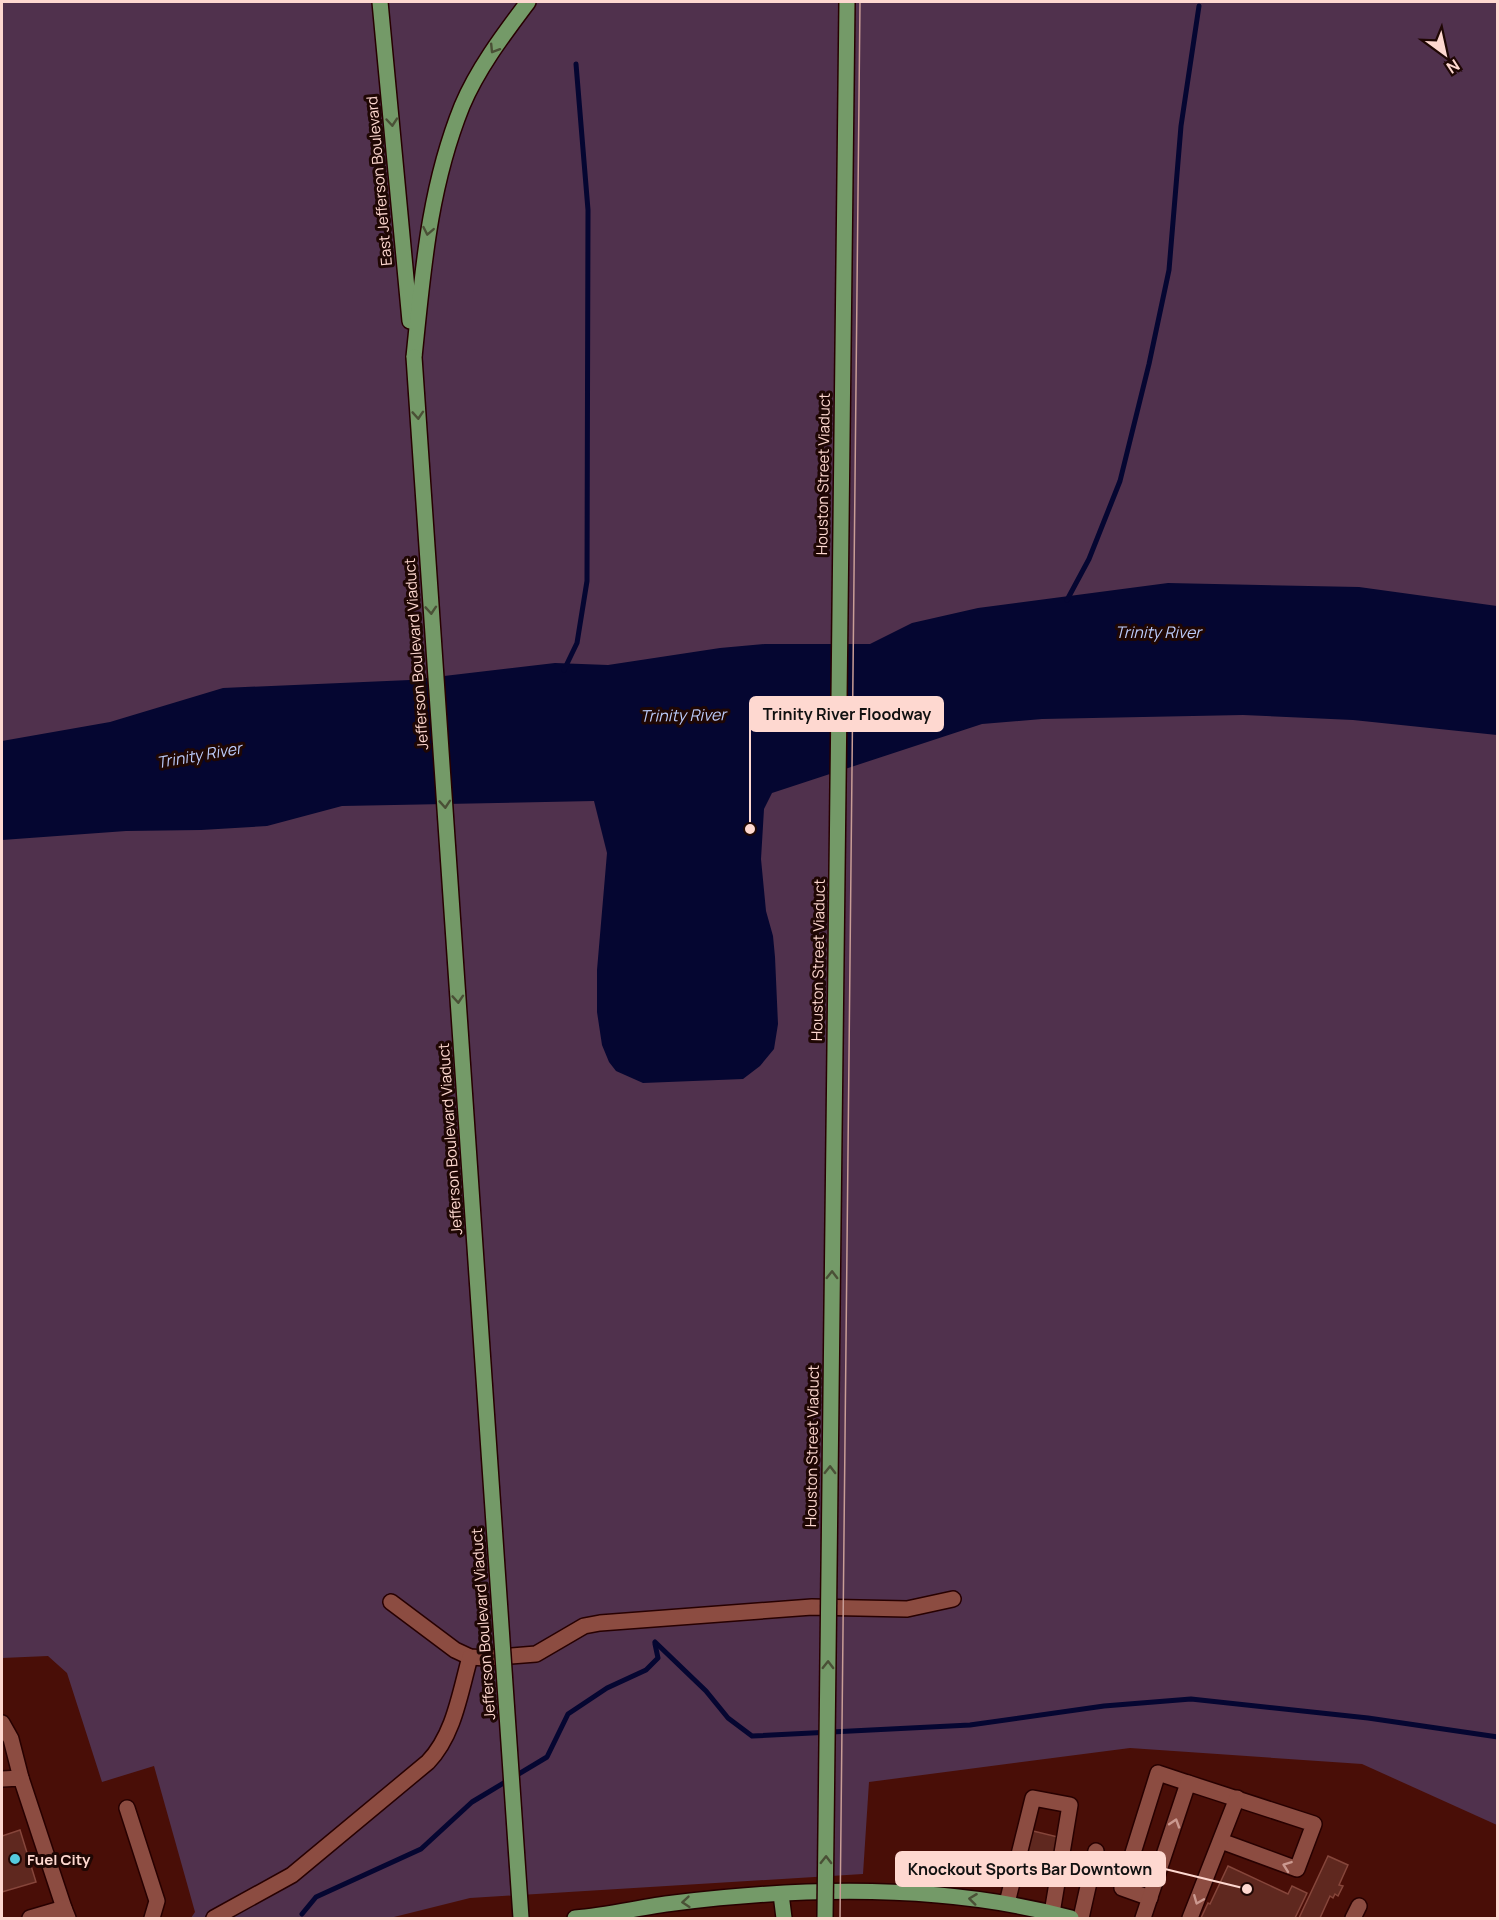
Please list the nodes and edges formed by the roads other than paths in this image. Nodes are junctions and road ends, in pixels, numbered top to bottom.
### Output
1 (369, 2) edge
2 (380, 2) edge
3 (528, 2) edge
4 (847, 2) edge
5 (388, 86) junction
6 (414, 357) junction
7 (953, 1599) dead end
8 (392, 1602) dead end
9 (470, 1657) junction
10 (2, 1723) edge
11 (21, 1778) junction
12 (2, 1779) edge
13 (1188, 1783) junction
14 (1238, 1798) junction
15 (127, 1809) dead end
16 (1221, 1842) junction
17 (1096, 1851) dead end
18 (781, 1894) junction
19 (1150, 1898) junction
20 (1007, 1903) junction
21 (66, 1913) edge
22 (1052, 1916) edge
23 (30, 1918) edge
24 (152, 1918) edge
25 (214, 1918) edge
26 (521, 1918) edge
27 (575, 1918) edge
28 (784, 1918) edge
29 (825, 1918) edge
30 (1071, 1918) edge
31 (1081, 1918) edge
32 (1143, 1918) edge
33 (1190, 1918) edge

1 - 5 main road
2 - 5 main road, East Jefferson Boulevard
3 -> 6 main road
29 -> 4 main road, Houston Street Viaduct, bridge
5 -> 6 main road, East Jefferson Boulevard
6 -> 26 main road, Jefferson Boulevard Viaduct, bridge
7 - 9 lane
8 - 9 lane
9 - 25 lane
10 - 11 lane
11 - 12 lane
11 - 21 lane
13 - 14 lane
19 -> 13 lane
13 - 19 lane
14 - 16 lane
14 -> 16 lane
15 - 24 lane
16 -> 33 lane
17 - 31 lane
20 -> 18 main road
18 -> 27 main road
18 - 28 main road
19 - 32 lane
20 - 22 main road
20 - 22 lane
21 - 23 lane
22 - 30 main road

